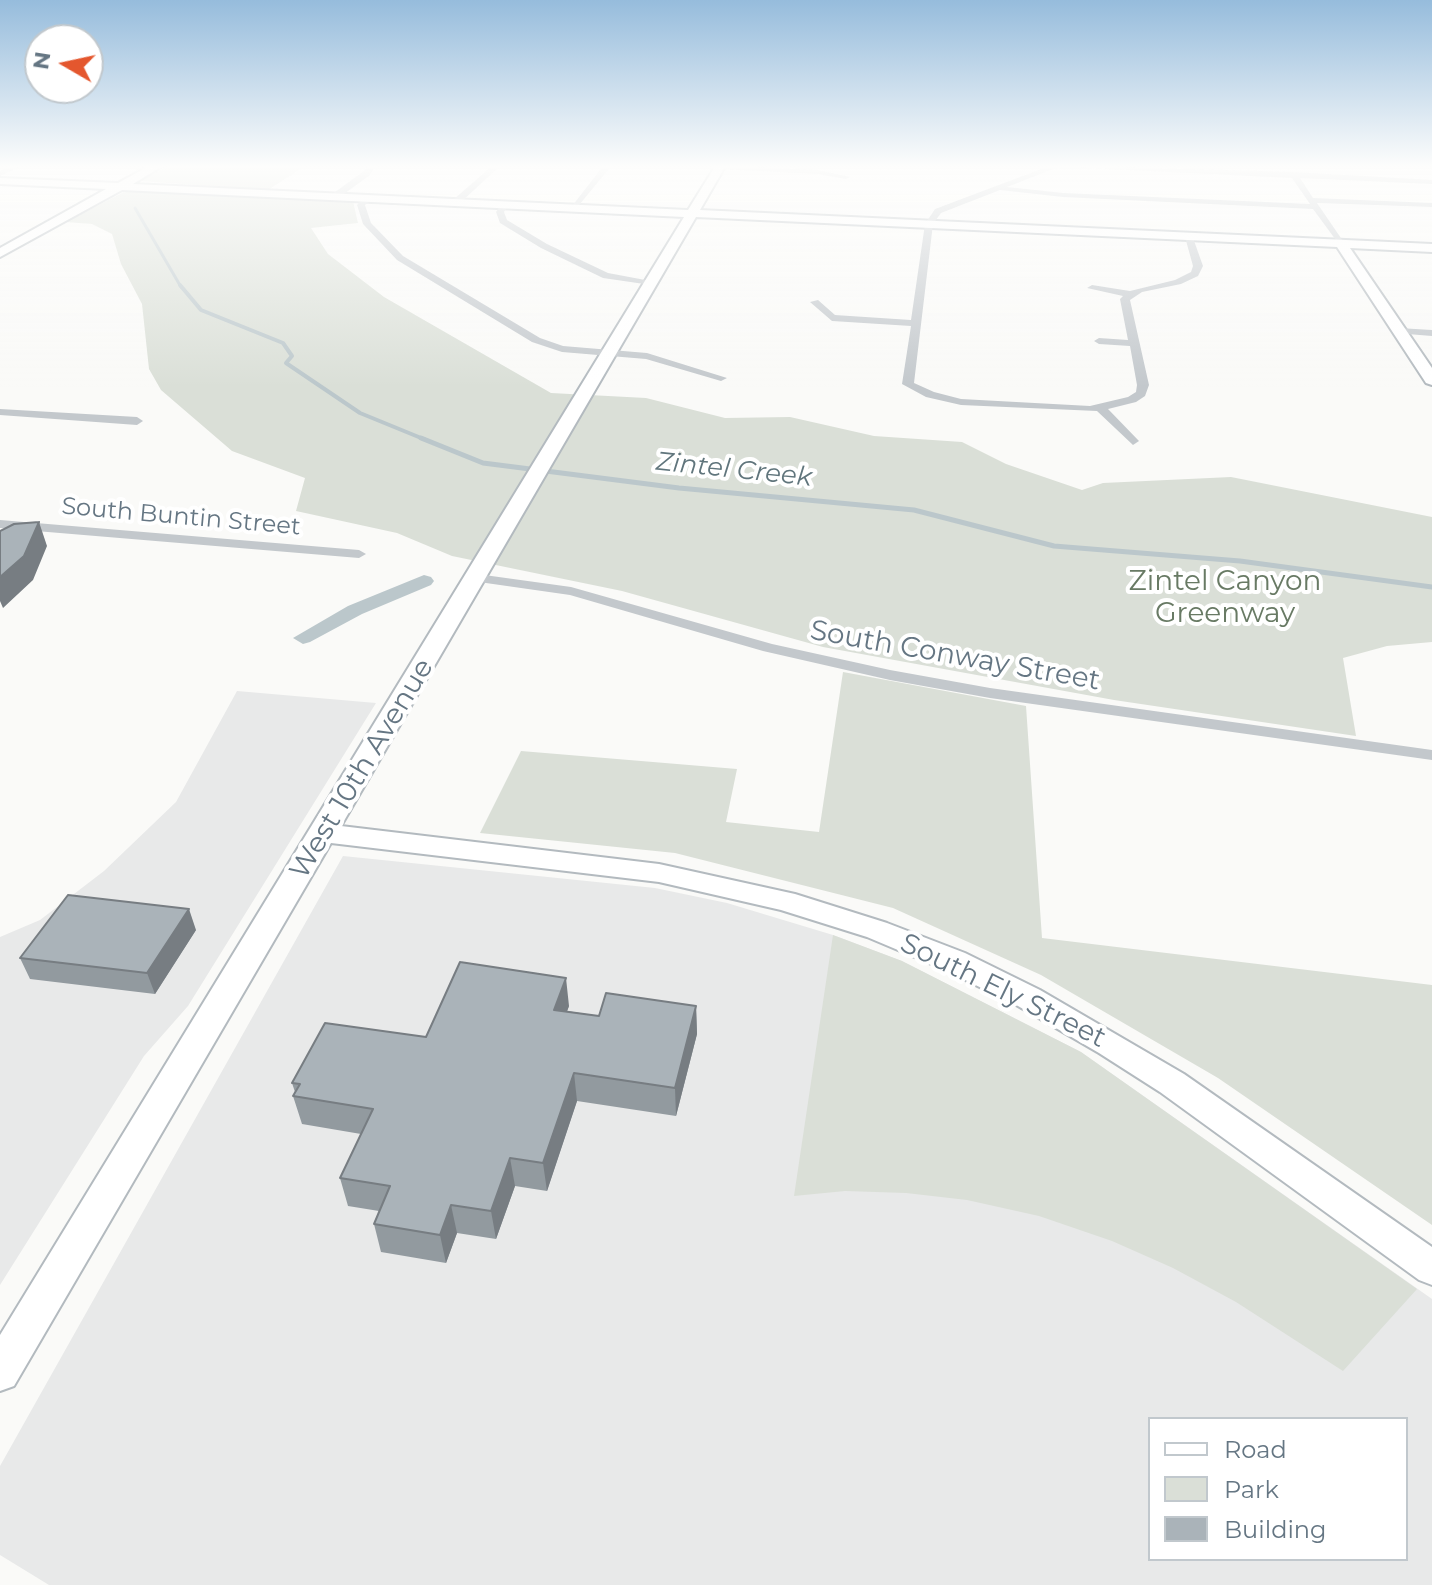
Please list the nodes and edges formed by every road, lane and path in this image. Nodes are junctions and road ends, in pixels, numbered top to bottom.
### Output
1 (25, 239) edge
2 (382, 239) edge
3 (532, 239) edge
4 (677, 239) edge
5 (927, 239) edge
6 (1190, 239) edge
7 (1232, 239) edge
8 (1338, 239) edge
9 (1341, 244) junction
10 (1432, 248) edge
11 (0, 253) edge
12 (651, 282) junction
13 (1092, 288) dead end
14 (1129, 294) junction
15 (815, 302) dead end
16 (914, 323) junction
17 (1399, 331) junction
18 (1432, 333) edge
19 (1099, 341) dead end
20 (1134, 343) junction
21 (609, 352) junction
22 (721, 378) dead end
23 (1432, 380) edge
24 (1101, 408) junction
25 (0, 411) edge
26 (137, 421) dead end
27 (1133, 441) dead end
28 (0, 524) edge
29 (359, 554) dead end
30 (482, 569) junction
31 (1432, 755) edge
32 (324, 833) junction
33 (1432, 1268) edge
34 (0, 1372) edge

1 - 11 street
2 - 21 street
3 - 12 street
4 - 12 street, West 10th Avenue
5 - 16 street
6 - 14 street
7 - 9 street
8 - 9 street
9 - 10 street
9 - 17 street
12 - 21 street, West 10th Avenue
13 - 14 street
14 - 20 street
15 - 16 street
16 - 24 street
17 - 18 street
17 - 23 street
19 - 20 street
20 - 24 street
21 - 22 street
21 - 30 street, West 10th Avenue
24 - 27 street
25 - 26 street
28 - 29 street, South Buntin Street
30 - 31 street, South Conway Street
30 - 32 street, West 10th Avenue
32 - 33 street, South Ely Street
32 - 34 street, West 10th Avenue

